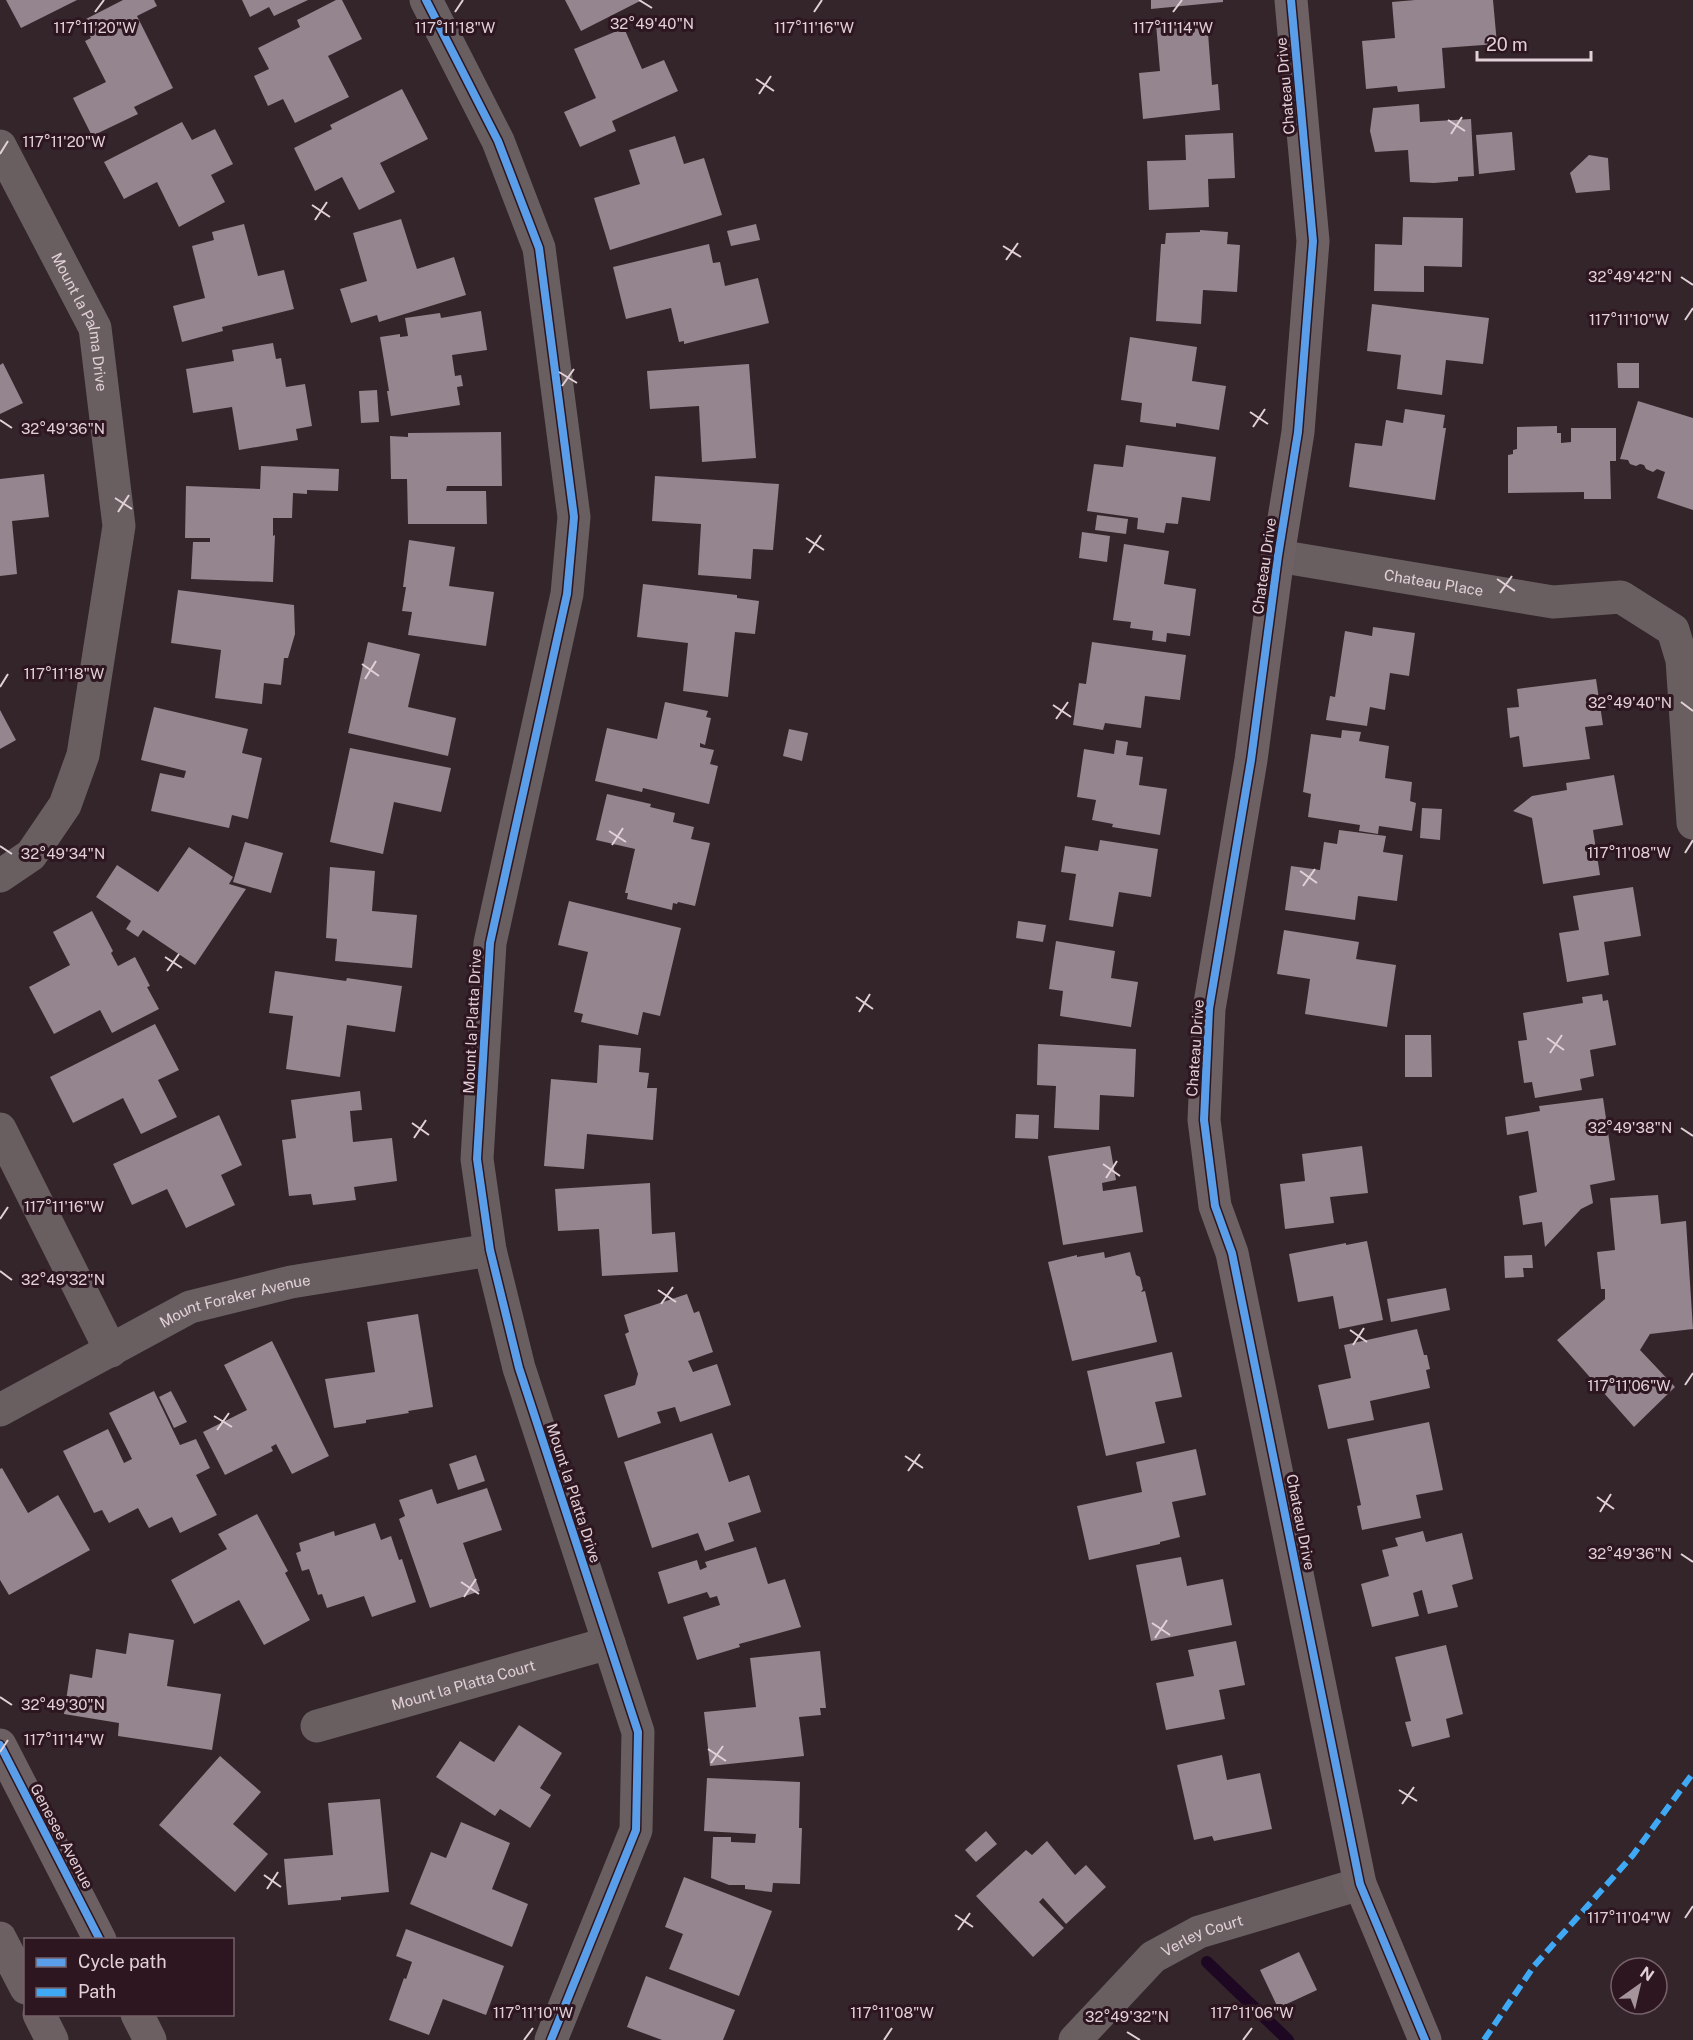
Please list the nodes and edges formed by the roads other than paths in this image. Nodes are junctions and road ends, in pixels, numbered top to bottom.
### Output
1 (426, 0) edge
2 (1291, 0) edge
3 (0, 146) edge
4 (1278, 556) junction
5 (1693, 823) edge
6 (0, 876) edge
7 (0, 1129) edge
8 (490, 1250) junction
9 (111, 1350) junction
10 (0, 1410) edge
11 (609, 1643) junction
12 (317, 1726) dead end
13 (0, 1745) edge
14 (1360, 1884) junction
15 (0, 1938) edge
16 (99, 1938) edge
17 (24, 1984) edge
18 (40, 2016) edge
19 (138, 2016) edge
20 (52, 2040) edge
21 (150, 2040) edge
22 (550, 2040) edge
23 (1075, 2040) edge
24 (1425, 2040) edge

1 - 8 street, Mount la Platta Drive
2 - 4 street, Chateau Drive
3 - 6 street, Mount la Palma Drive
4 - 5 street, Chateau Place
4 - 14 street, Chateau Drive
7 - 9 street
8 - 9 street, Mount Foraker Avenue
8 - 11 street, Mount la Platta Drive
9 - 10 street, Mount Foraker Avenue
11 - 12 street, Mount la Platta Court
11 - 22 street, Mount la Platta Drive
13 - 16 main road, Genesee Avenue
14 - 23 street, Verley Court
14 - 24 street, Chateau Drive
15 - 17 main road
18 - 20 main road
19 - 21 main road

